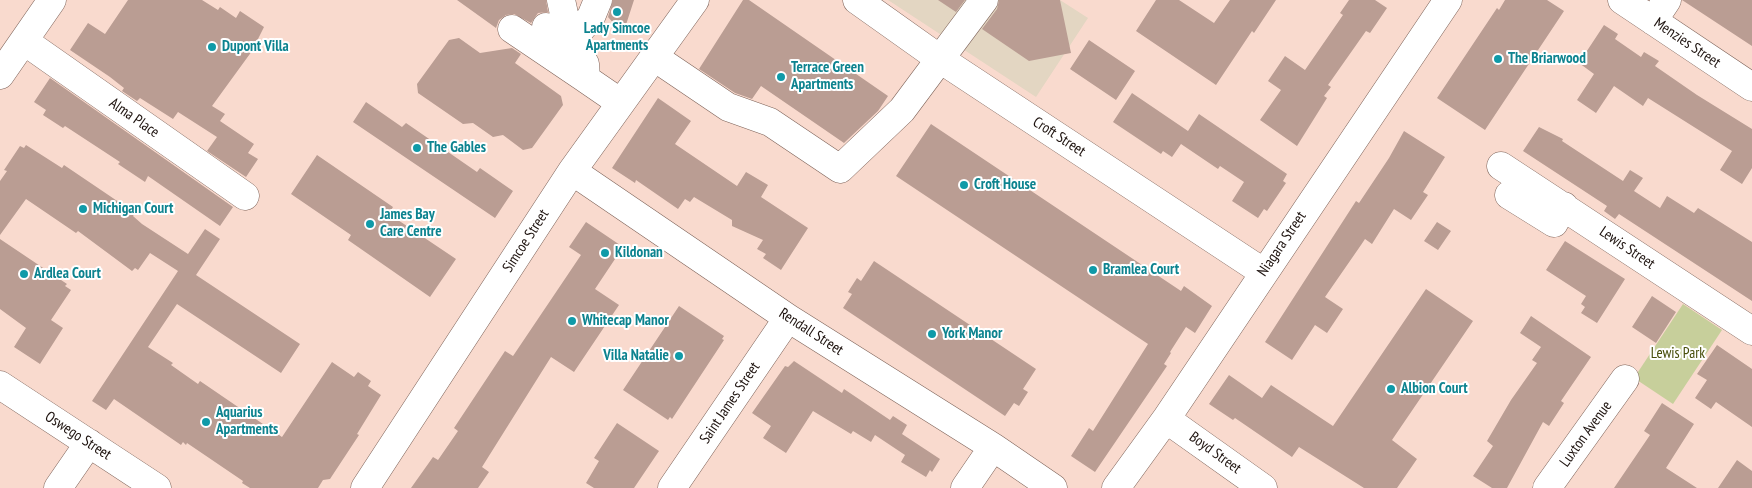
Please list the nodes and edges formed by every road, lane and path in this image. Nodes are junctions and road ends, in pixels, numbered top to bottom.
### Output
1 (52, 0) edge
2 (561, 0) edge
3 (598, 0) edge
4 (695, 0) edge
5 (857, 0) edge
6 (984, 0) edge
7 (1448, 0) edge
8 (1622, 0) edge
9 (1660, 10) edge
10 (546, 27) dead end
11 (512, 29) dead end
12 (24, 40) junction
13 (570, 42) junction
14 (654, 57) junction
15 (940, 59) junction
16 (0, 75) edge
17 (586, 79) junction
18 (1752, 87) edge
19 (621, 103) junction
20 (1501, 166) dead end
21 (572, 171) junction
22 (1509, 195) dead end
23 (245, 196) dead end
24 (1564, 206) junction
25 (1263, 272) junction
26 (788, 318) junction
27 (1752, 331) edge
28 (1625, 379) dead end
29 (0, 385) edge
30 (1166, 419) junction
31 (89, 443) junction
32 (993, 447) junction
33 (58, 488) edge
34 (157, 488) edge
35 (365, 488) edge
36 (672, 488) edge
37 (965, 488) edge
38 (1053, 488) edge
39 (1116, 488) edge
40 (1263, 488) edge
41 (1546, 488) edge

1 - 12 street
2 - 13 street
3 - 13 street
4 - 14 street, Simcoe Street
5 - 15 street, Croft Street
6 - 15 street
7 - 25 street, Niagara Street
8 - 9 street, Menzies Street
9 - 18 street, Menzies Street
10 - 13 street
11 - 17 street
12 - 16 street
12 - 23 street, Alma Place
13 - 17 street
14 - 15 street
14 - 19 street, Simcoe Street
15 - 25 street, Croft Street
17 - 19 street
19 - 21 street, Simcoe Street
20 - 24 street, Lewis Street
21 - 26 street, Rendall Street
21 - 35 street, Simcoe Street
22 - 24 street
24 - 27 street, Lewis Street
25 - 30 street, Niagara Street
26 - 32 street, Rendall Street
26 - 36 street, Saint James Street
28 - 41 street, Luxton Avenue
29 - 31 street, Oswego Street
30 - 39 street, Niagara Street
30 - 40 street, Boyd Street
31 - 33 street
31 - 34 street, Oswego Street
32 - 37 street
32 - 38 street, Rendall Street

